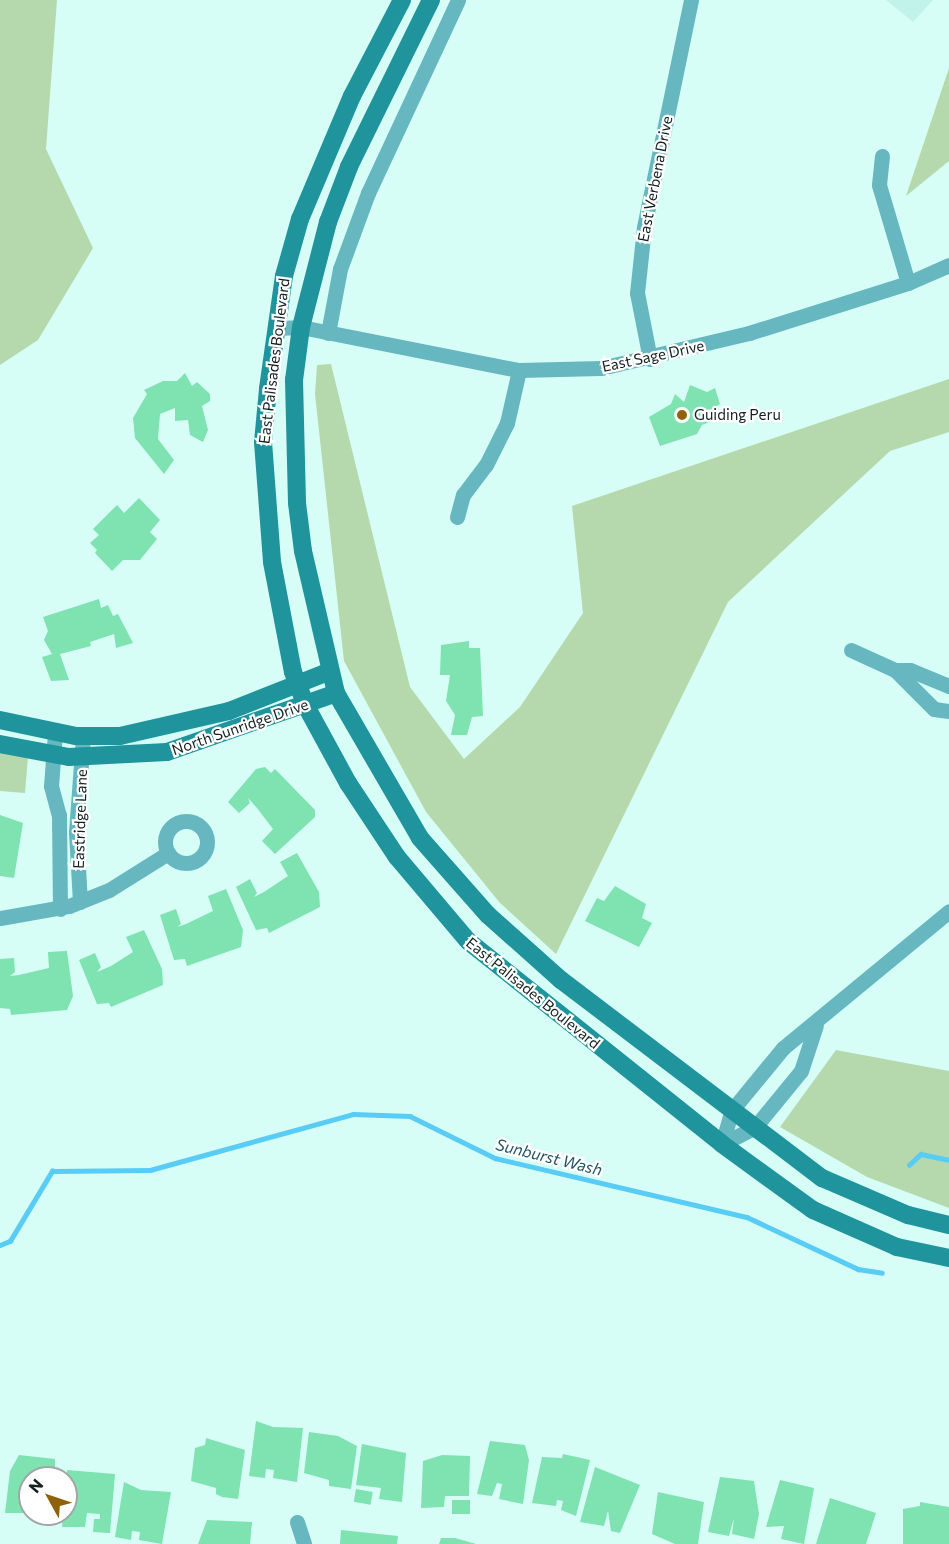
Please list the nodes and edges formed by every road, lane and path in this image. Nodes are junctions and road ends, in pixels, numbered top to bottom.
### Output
1 (402, 0) edge
2 (431, 0) edge
3 (458, 0) edge
4 (691, 0) edge
5 (882, 156) dead end
6 (949, 265) edge
7 (908, 283) junction
8 (301, 327) junction
9 (276, 328) junction
10 (328, 333) junction
11 (650, 359) junction
12 (519, 370) junction
13 (457, 517) dead end
14 (851, 650) dead end
15 (895, 670) junction
16 (328, 672) junction
17 (297, 683) junction
18 (949, 686) edge
19 (336, 693) junction
20 (306, 706) junction
21 (949, 711) edge
22 (0, 720) edge
23 (55, 733) junction
24 (83, 736) junction
25 (0, 744) edge
26 (54, 754) junction
27 (82, 757) junction
28 (168, 854) dead end
29 (80, 902) junction
30 (60, 909) junction
31 (949, 910) edge
32 (0, 918) edge
33 (816, 1025) junction
34 (732, 1110) junction
35 (755, 1127) junction
36 (722, 1144) junction
37 (949, 1225) edge
38 (949, 1258) edge
39 (297, 1522) dead end
40 (304, 1544) edge

1 - 9 street, East Palisades Boulevard
2 - 8 street, East Palisades Boulevard
3 - 10 street
4 - 11 street, East Verbena Drive
5 - 7 street
6 - 7 street, East Sage Drive
7 - 11 street, East Sage Drive
8 - 9 street, East Sage Drive
8 - 10 street, East Sage Drive
8 - 16 street, East Palisades Boulevard
9 - 17 street, East Palisades Boulevard
10 - 12 street, East Sage Drive
11 - 12 street, East Sage Drive
12 - 13 street
14 - 15 street
15 - 18 street
15 - 21 street
16 - 17 street, North Sunridge Drive
16 - 19 street, East Palisades Boulevard
17 - 20 street, East Palisades Boulevard
17 - 24 street, North Sunridge Drive
19 - 20 street, North Sunridge Drive
19 - 34 street, East Palisades Boulevard
20 - 27 street, North Sunridge Drive
20 - 36 street, East Palisades Boulevard
22 - 23 street, North Sunridge Drive
23 - 24 street, North Sunridge Drive
23 - 26 street, Eastridge Lane
24 - 27 street, Eastridge Lane
25 - 26 street, North Sunridge Drive
26 - 27 street, North Sunridge Drive
26 - 30 street, Eastridge Lane
27 - 29 street, Eastridge Lane
28 - 29 street
29 - 30 street
30 - 32 street
31 - 33 street
33 - 34 street
33 - 35 street
34 - 35 street, East Palisades Boulevard
34 - 36 street
35 - 36 street
35 - 37 street, East Palisades Boulevard
36 - 38 street, East Palisades Boulevard
39 - 40 street

